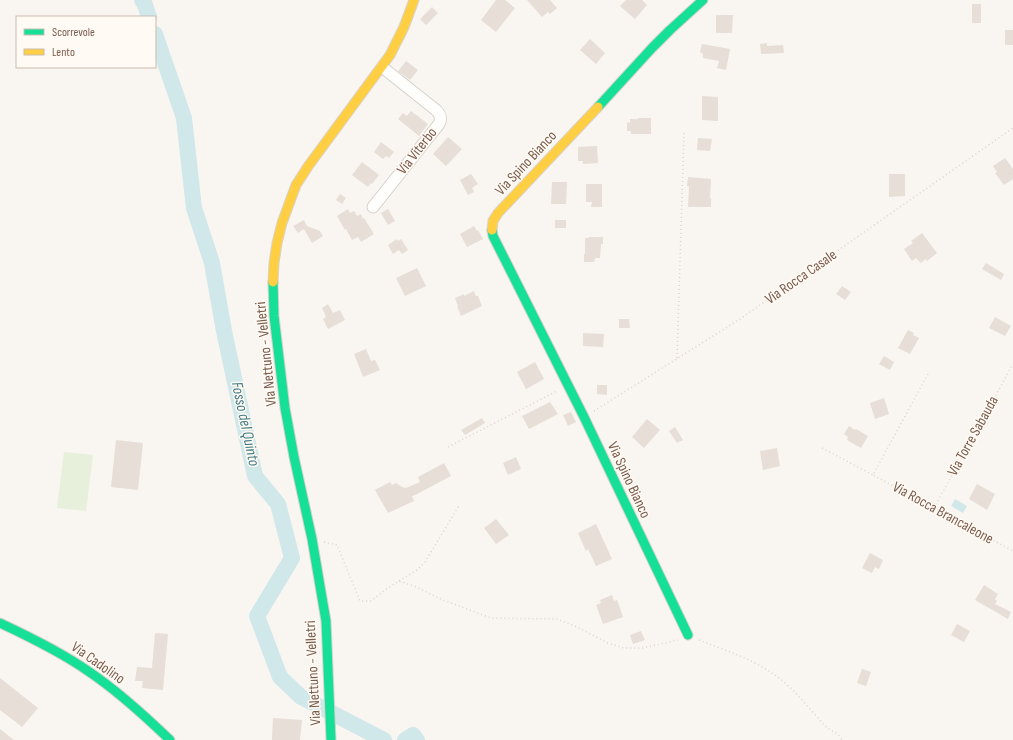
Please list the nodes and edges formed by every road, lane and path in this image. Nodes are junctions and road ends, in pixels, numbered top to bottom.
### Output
1 (414, 0) edge
2 (703, 0) edge
3 (382, 67) junction
4 (1013, 128) edge
5 (684, 132) dead end
6 (373, 207) dead end
7 (677, 359) junction
8 (1013, 364) edge
9 (928, 374) dead end
10 (568, 386) junction
11 (584, 417) junction
12 (448, 447) dead end
13 (822, 448) dead end
14 (873, 475) junction
15 (460, 504) dead end
16 (934, 508) junction
17 (312, 539) junction
18 (1013, 551) edge
19 (400, 581) junction
20 (0, 623) edge
21 (688, 635) junction
22 (170, 740) edge
23 (331, 740) edge
24 (842, 740) edge

1 - 3 street, Via Nettuno - Velletri
2 - 10 street, Via Spino Bianco
3 - 6 street, Via Viterbo
3 - 17 street, Via Nettuno - Velletri
4 - 7 path, Via Rocca Casale
5 - 7 path
7 - 11 path, Via Rocca Casale
8 - 16 path, Via Torre Sabauda
9 - 14 path
10 - 11 street, Via Spino Bianco
10 - 12 path
11 - 21 street, Via Spino Bianco
13 - 14 path, Via Rocca Brancaleone
14 - 16 path, Via Rocca Brancaleone
15 - 19 path
16 - 18 path, Via Rocca Brancaleone
17 - 19 path
17 - 23 street, Via Nettuno - Velletri
19 - 21 path
20 - 22 street, Via Cadolino
21 - 24 path

